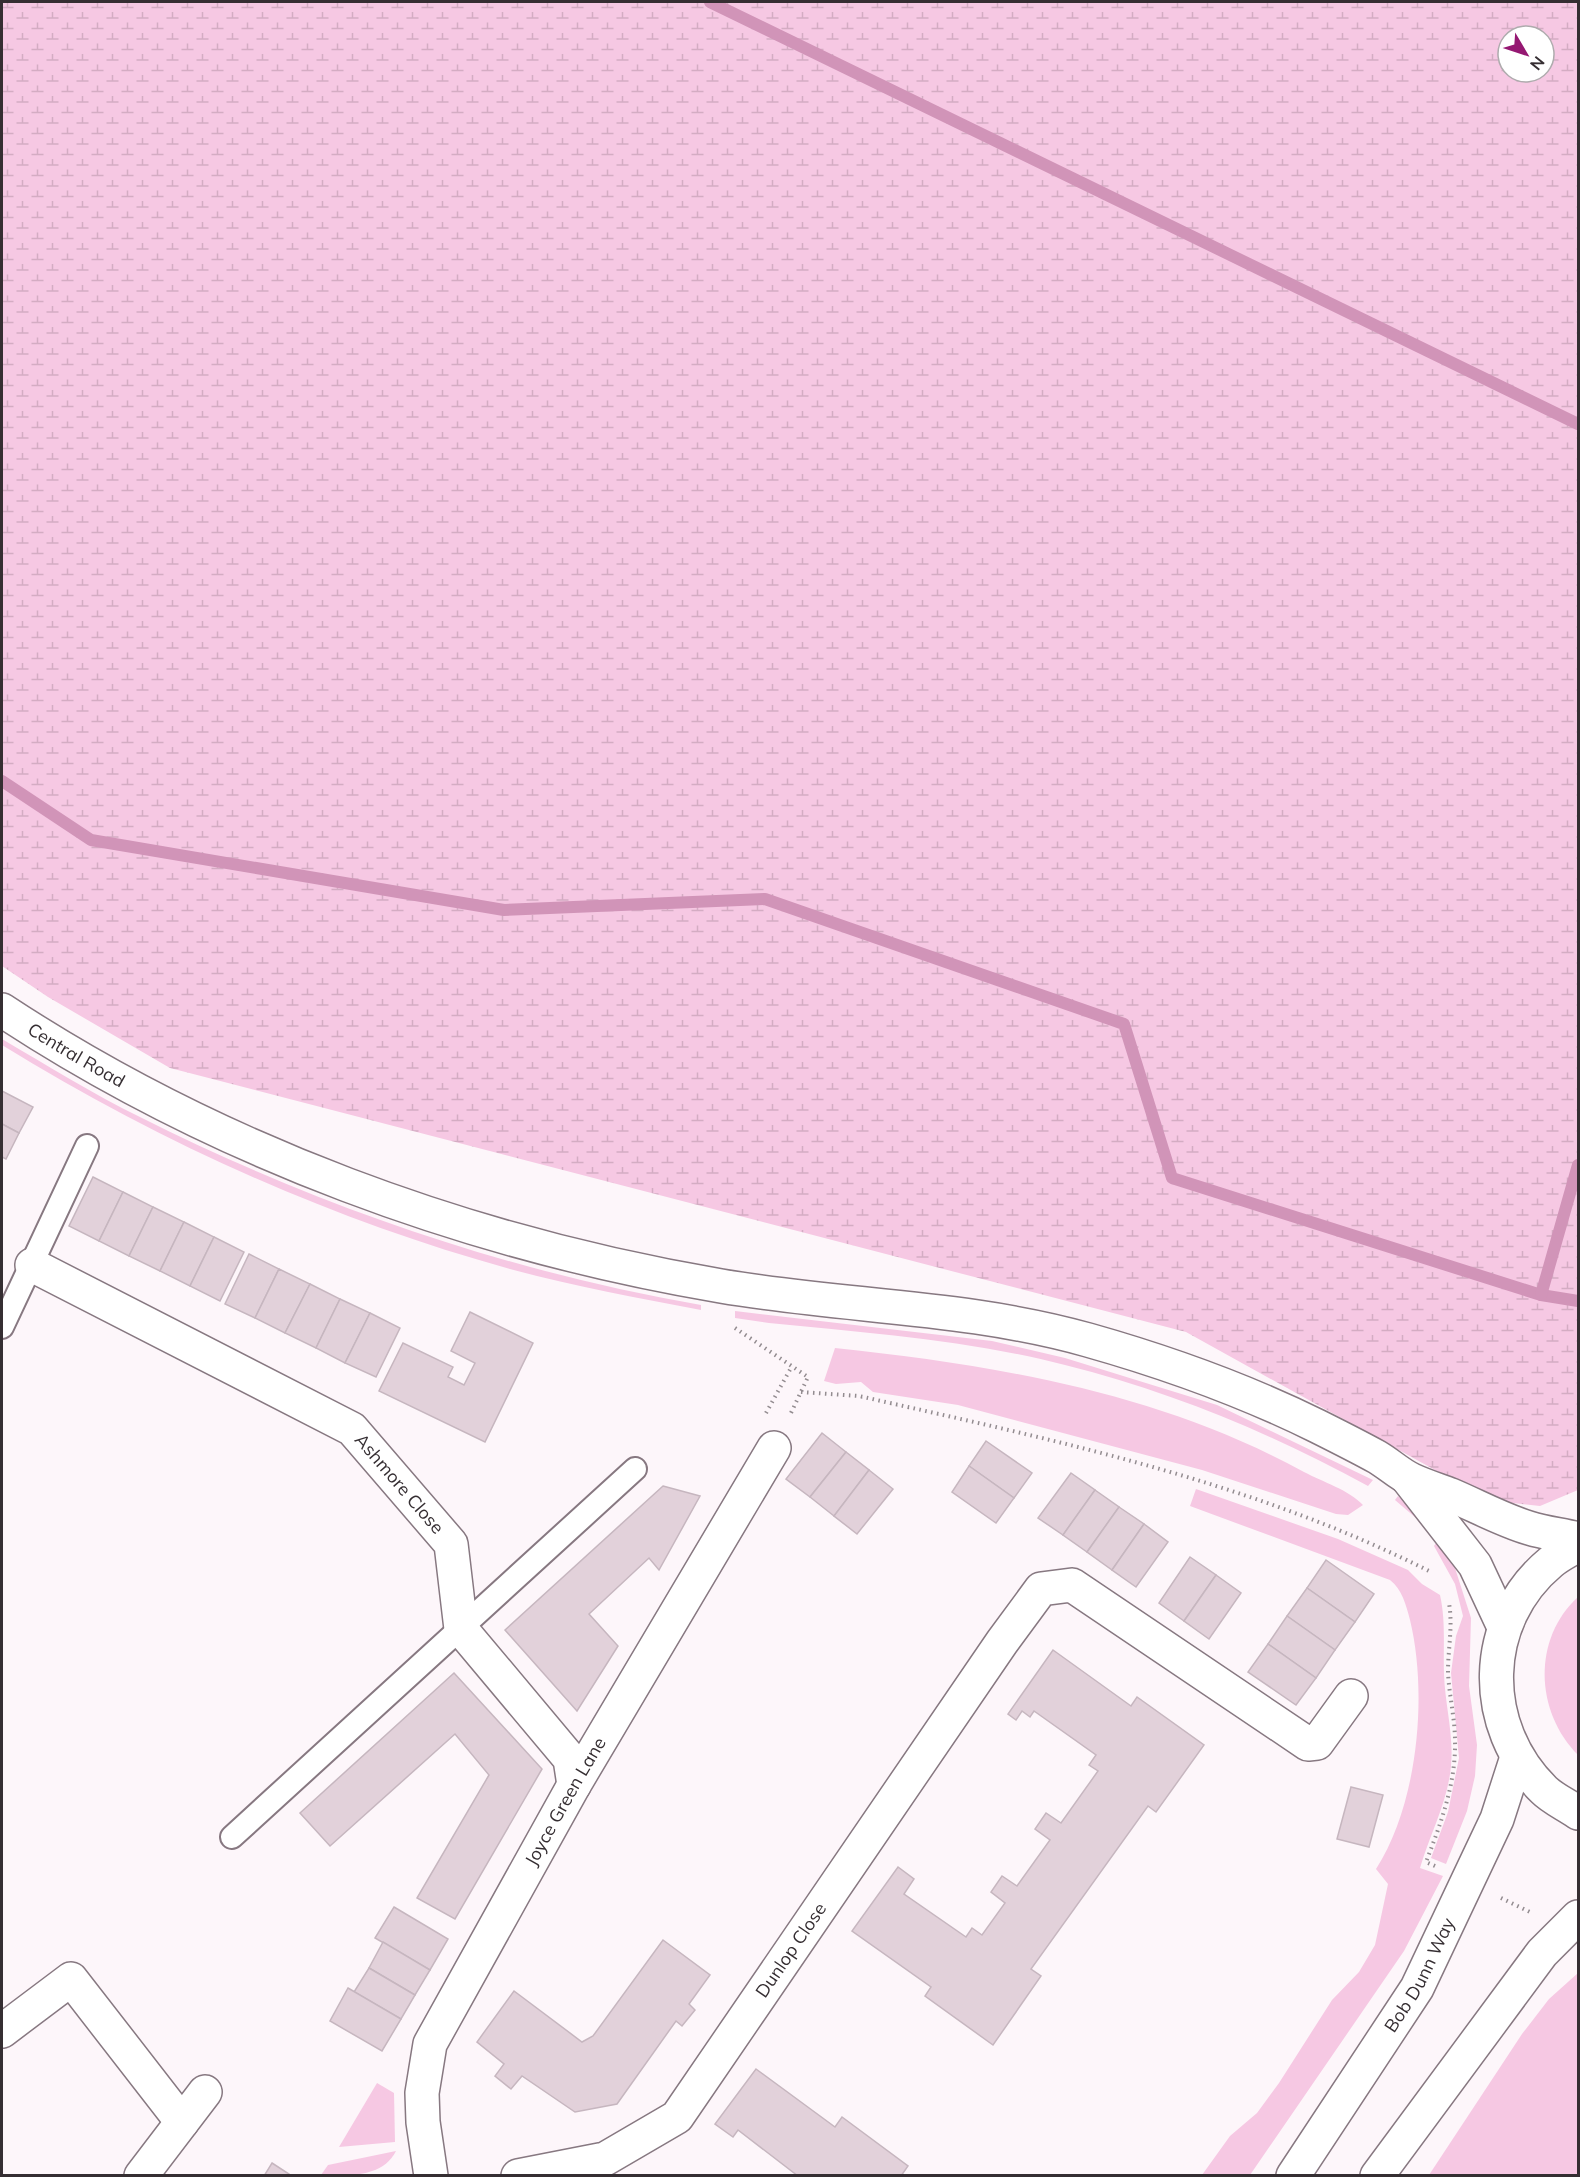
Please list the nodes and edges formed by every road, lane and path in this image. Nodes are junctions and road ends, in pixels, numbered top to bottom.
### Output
1 (2, 1010) edge
2 (87, 1146) dead end
3 (32, 1265) junction
4 (2, 1327) edge
5 (792, 1366) dead end
6 (801, 1392) junction
7 (774, 1448) joint
8 (635, 1468) dead end
9 (1408, 1479) junction
10 (1578, 1539) edge
11 (1578, 1545) edge
12 (1442, 1577) dead end
13 (1447, 1592) dead end
14 (1504, 1627) junction
15 (461, 1629) junction
16 (1351, 1696) dead end
17 (1517, 1757) junction
18 (574, 1785) junction
19 (1578, 1813) edge
20 (232, 1837) dead end
21 (1470, 1882) junction
22 (1570, 1925) edge
23 (2, 2031) edge
24 (205, 2092) dead end
25 (182, 2122) junction
26 (609, 2167) edge
27 (141, 2175) edge
28 (430, 2175) edge
29 (518, 2175) edge
30 (1293, 2175) edge
31 (1377, 2175) edge

1 - 9 street, Central Road
2 - 3 lane
3 - 4 lane
3 - 15 street, Ashmore Close
5 - 6 path
6 - 7 path
6 - 12 path
7 - 18 street, Joyce Green Lane
8 - 15 lane
9 - 10 street
9 - 14 street
11 - 14 street
13 - 21 path
14 - 17 street
15 - 18 street
15 - 20 lane
16 - 26 street, Dunlop Close
17 - 19 street
17 - 21 street, Bob Dunn Way
18 - 28 street, Joyce Green Lane
21 - 22 path
21 - 30 street, Bob Dunn Way
22 - 31 street
23 - 25 street
24 - 25 street
25 - 27 street
26 - 29 street, Dunlop Close

